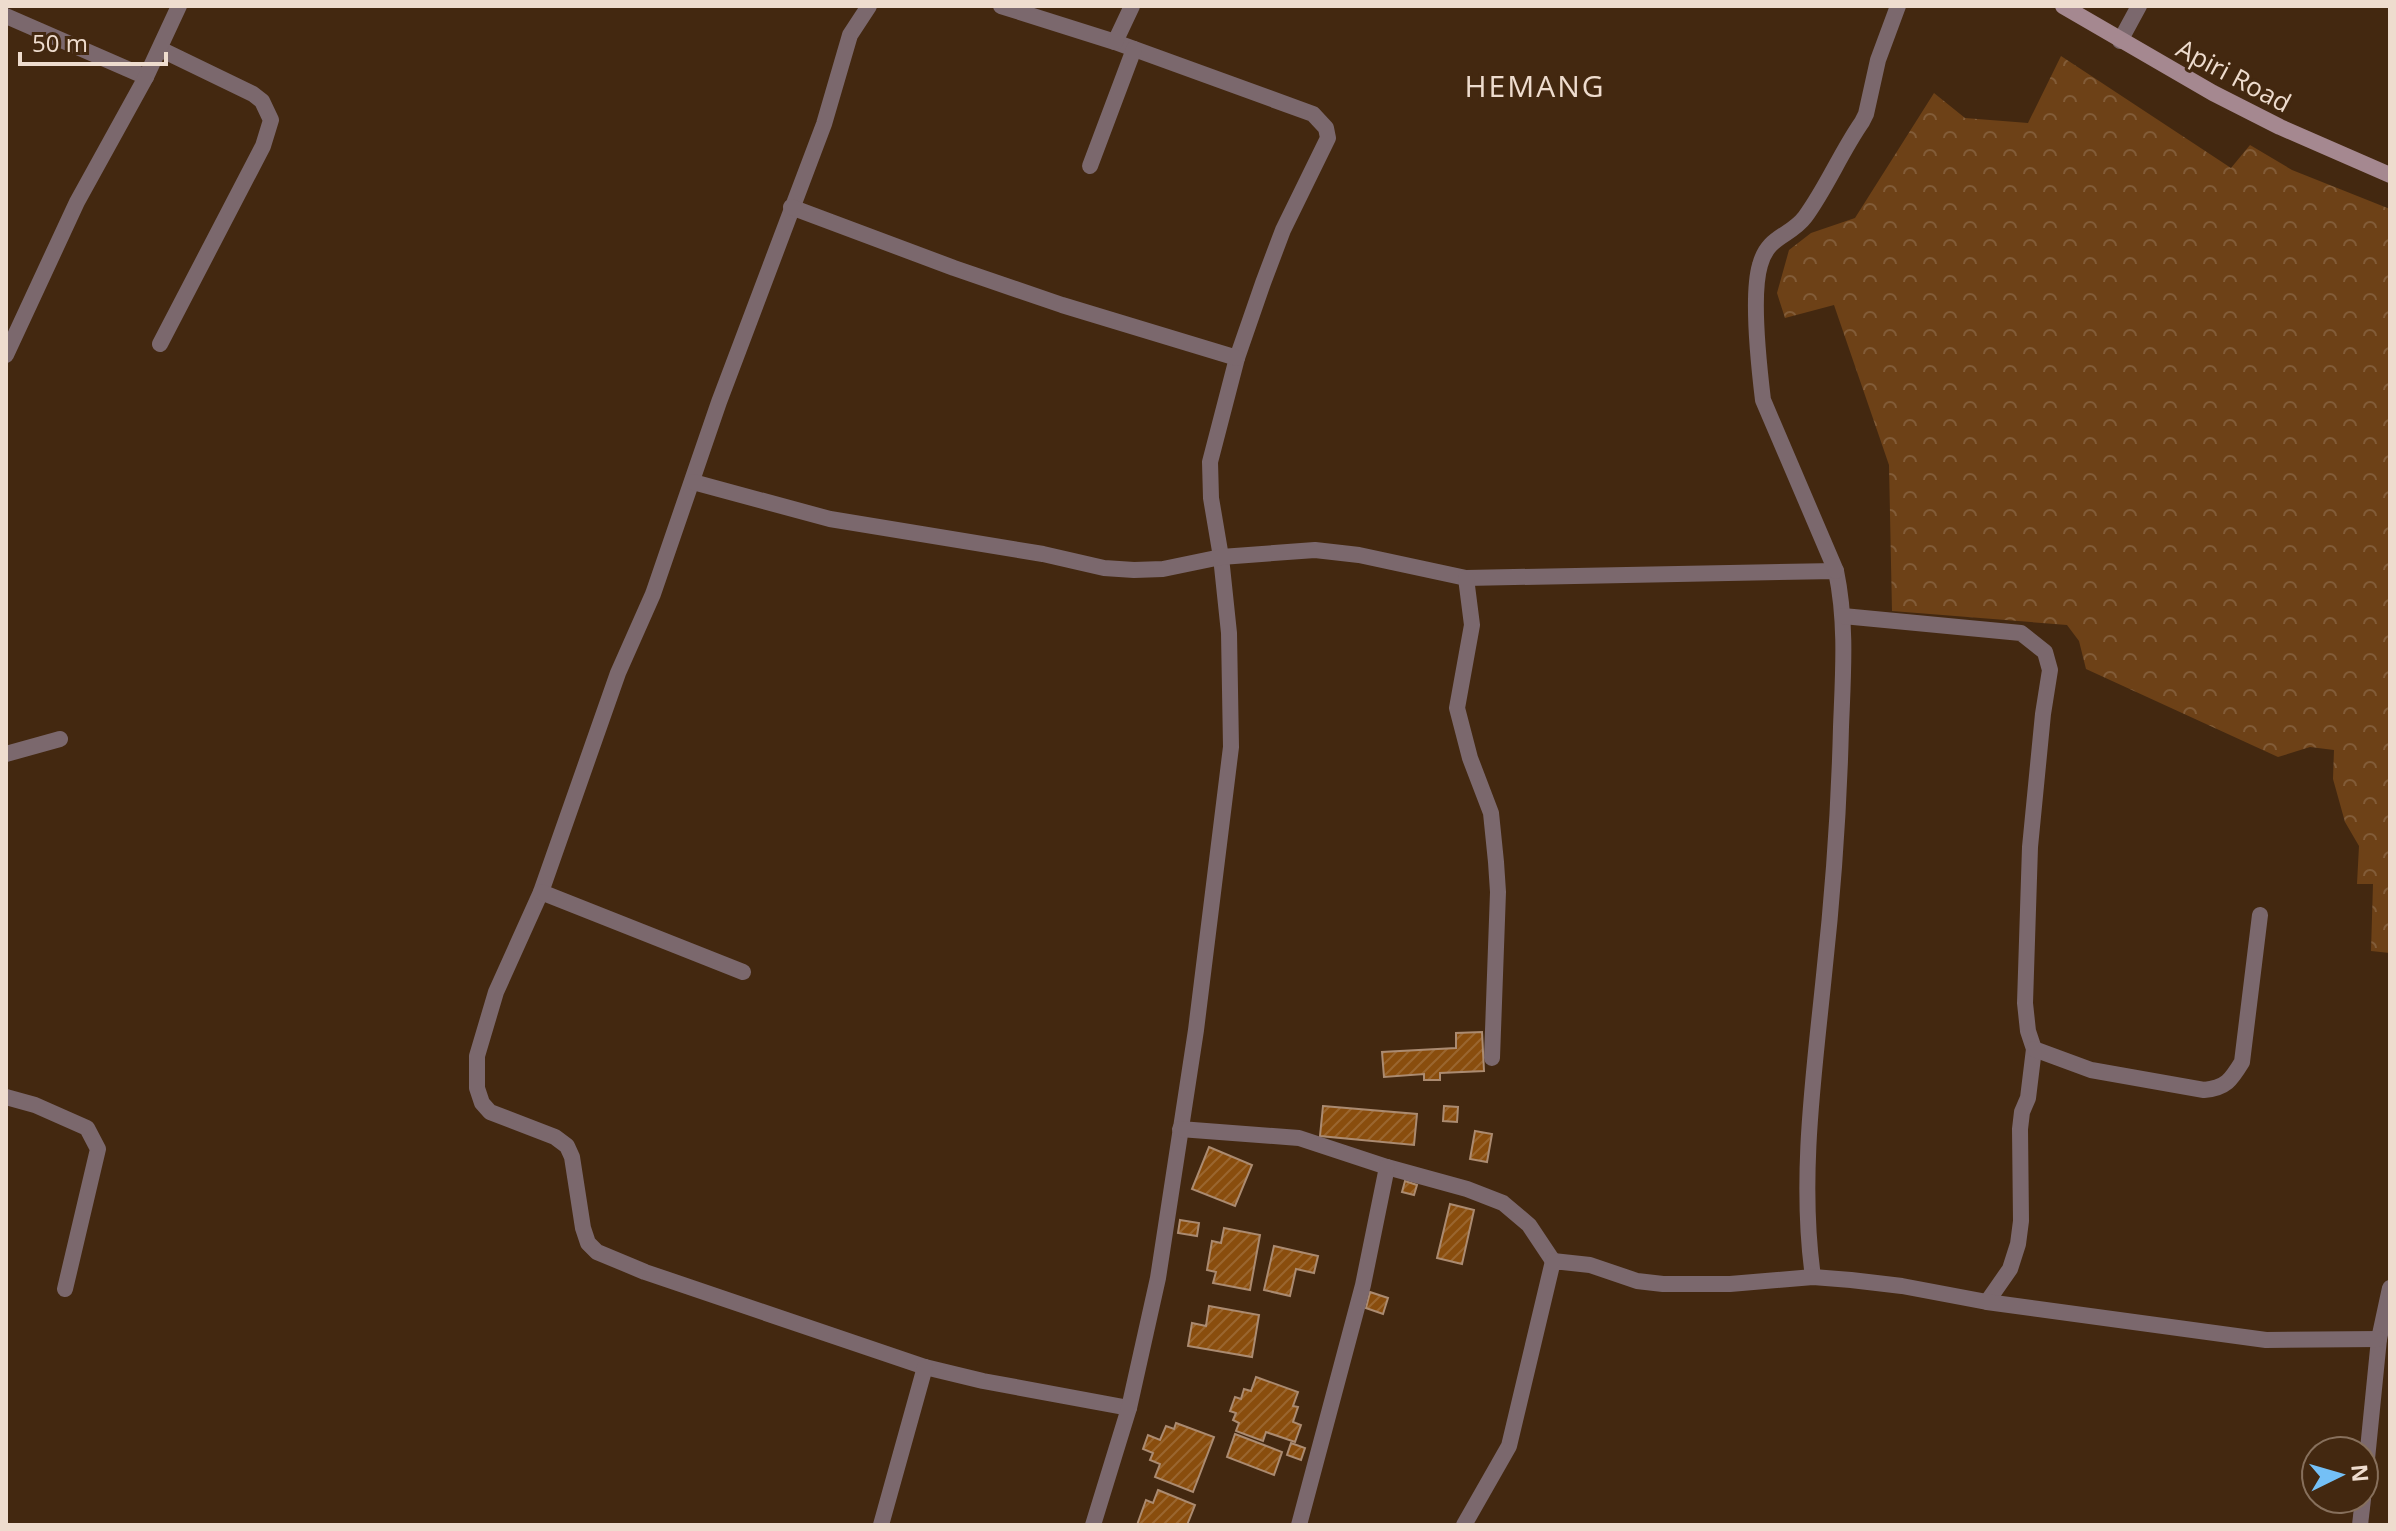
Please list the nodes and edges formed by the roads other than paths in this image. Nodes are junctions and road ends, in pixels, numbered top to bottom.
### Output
1 (179, 6) edge
2 (869, 6) edge
3 (1001, 6) edge
4 (1132, 6) edge
5 (1898, 6) edge
6 (2063, 6) edge
7 (2139, 6) edge
8 (6, 16) edge
9 (2120, 41) junction
10 (1115, 42) junction
11 (160, 49) junction
12 (1134, 49) junction
13 (146, 77) junction
14 (1090, 166) dead end
15 (2390, 175) edge
16 (791, 207) junction
17 (160, 344) dead end
18 (6, 355) edge
19 (1237, 358) junction
20 (693, 482) junction
21 (1221, 557) junction
22 (1836, 571) junction
23 (1466, 578) junction
24 (1843, 616) junction
25 (60, 739) dead end
26 (6, 754) edge
27 (541, 892) junction
28 (2260, 915) dead end
29 (743, 972) dead end
30 (2034, 1049) junction
31 (1492, 1058) dead end
32 (6, 1097) edge
33 (1180, 1129) junction
34 (1387, 1167) junction
35 (1553, 1261) junction
36 (1813, 1277) junction
37 (2390, 1288) edge
38 (65, 1289) dead end
39 (1987, 1302) junction
40 (2379, 1339) junction
41 (925, 1367) junction
42 (1129, 1408) junction
43 (2369, 1435) edge
44 (881, 1525) edge
45 (1093, 1525) edge
46 (1299, 1525) edge
47 (1464, 1525) edge

1 - 11 street
2 - 16 street
3 - 10 street
4 - 10 street
5 - 22 street
6 - 9 street, Apiri Road
7 - 9 street
8 - 13 street
9 - 15 street, Apiri Road
10 - 12 street
11 - 13 street
11 - 17 street
12 - 14 street
12 - 19 street
13 - 18 street
16 - 19 street
16 - 20 street
19 - 21 street
20 - 21 street
20 - 27 street
21 - 23 street
21 - 33 street
22 - 23 street
22 - 24 street
23 - 31 street
24 - 30 street
24 - 36 street
25 - 26 street
27 - 29 street
27 - 41 street
28 - 30 street
30 - 39 street
32 - 38 street
33 - 34 street
33 - 42 street
34 - 35 street
34 - 46 street
35 - 36 street
35 - 47 street
36 - 39 street
37 - 40 street
39 - 40 street
40 - 43 street
41 - 42 street
41 - 44 street
42 - 45 street

